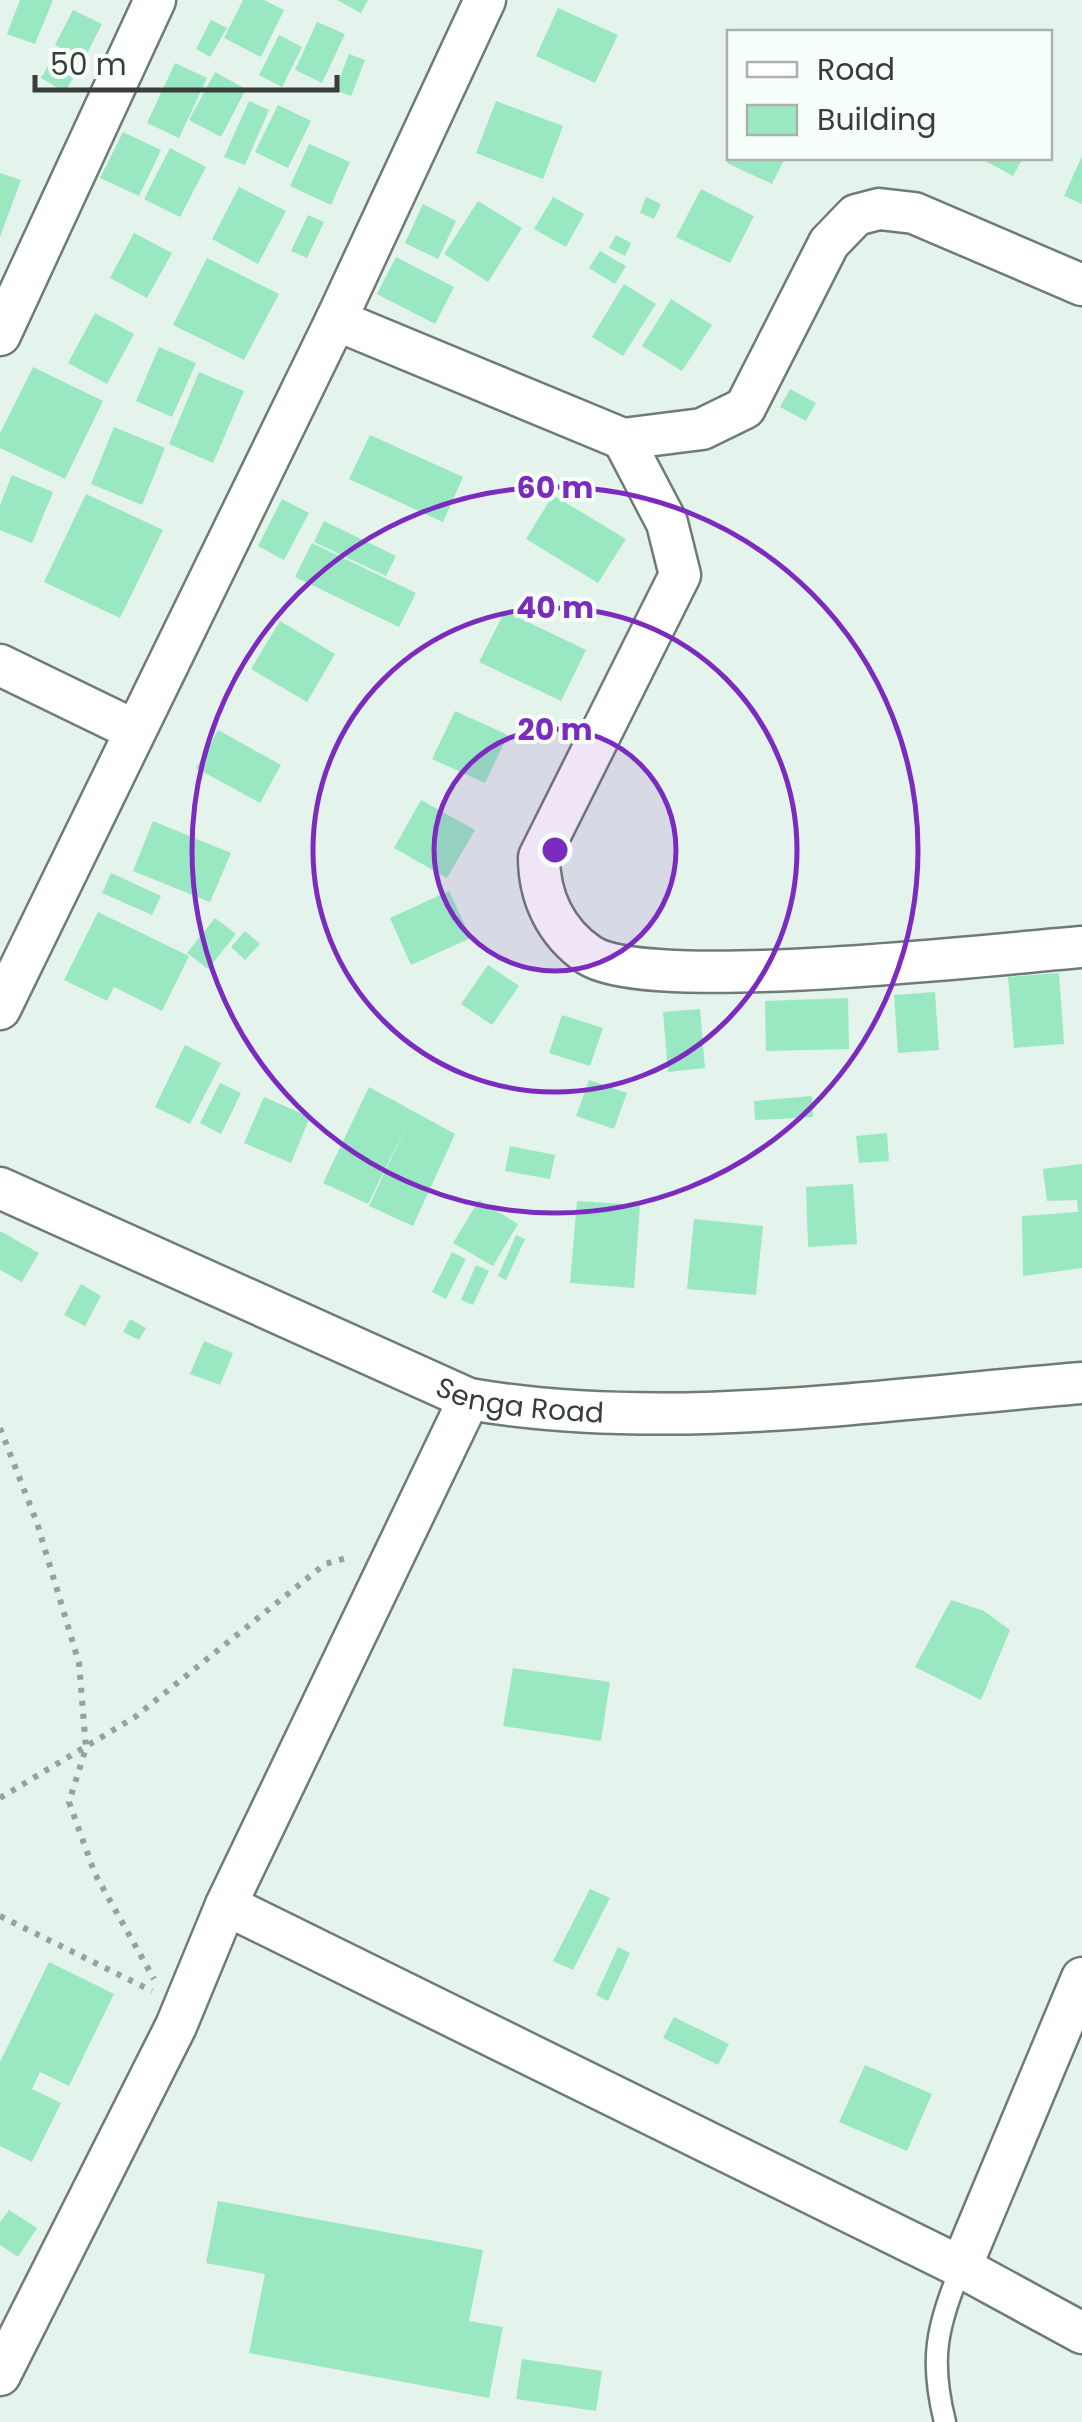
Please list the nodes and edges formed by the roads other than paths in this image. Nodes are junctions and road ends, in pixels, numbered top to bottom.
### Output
1 (155, 0) edge
2 (485, 0) edge
3 (1082, 285) edge
4 (336, 320) junction
5 (0, 335) edge
6 (623, 438) junction
7 (0, 665) edge
8 (134, 730) junction
9 (1082, 947) edge
10 (0, 1010) edge
11 (0, 1188) edge
12 (1082, 1383) edge
13 (469, 1399) junction
14 (226, 1905) junction
15 (1082, 1978) edge
16 (961, 2267) junction
17 (1082, 2333) edge
18 (0, 2375) edge
19 (946, 2422) edge

1 - 5 street
2 - 4 street
3 - 6 street
4 - 6 street
4 - 8 street
6 - 9 street
7 - 8 street
8 - 10 street
11 - 13 street, Senga Road
12 - 13 street, Senga Road
13 - 14 street
14 - 16 street
14 - 18 street
15 - 16 street
16 - 17 street
16 - 19 lane

